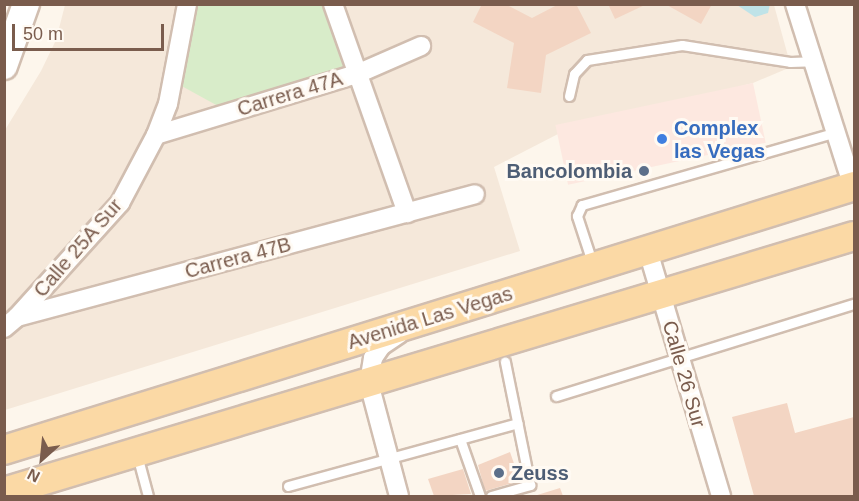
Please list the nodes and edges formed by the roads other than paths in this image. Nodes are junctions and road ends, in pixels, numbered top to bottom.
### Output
1 (20, 4) edge
2 (26, 4) edge
3 (187, 4) edge
4 (333, 4) edge
5 (795, 4) edge
6 (4, 39) edge
7 (421, 46) dead end
8 (813, 61) junction
9 (4, 66) edge
10 (357, 74) junction
11 (569, 96) dead end
12 (836, 132) junction
13 (156, 135) junction
14 (854, 187) edge
15 (475, 194) dead end
16 (406, 213) junction
17 (855, 236) edge
18 (648, 251) junction
19 (594, 268) junction
20 (661, 296) junction
21 (855, 303) edge
22 (11, 322) edge
23 (416, 323) junction
24 (680, 358) junction
25 (505, 362) dead end
26 (369, 383) junction
27 (556, 396) dead end
28 (518, 423) junction
29 (460, 439) junction
30 (4, 450) edge
31 (136, 451) junction
32 (389, 459) junction
33 (288, 486) dead end
34 (39, 488) edge
35 (4, 492) edge
36 (148, 496) edge
37 (399, 496) edge
38 (480, 496) edge
39 (491, 496) edge
40 (721, 496) edge

1 - 6 main road
2 - 9 main road
3 - 13 street, Calle 25A Sur
4 - 10 street
5 - 8 street
7 - 10 street, Carrera 47A
8 - 11 lane
8 - 12 street
10 - 13 street, Carrera 47A
10 - 16 street
12 - 14 street
12 - 19 lane
13 - 22 street, Calle 25A Sur
14 - 18 main road, Avenida Las Vegas
15 - 16 street, Carrera 47B
16 - 22 street, Carrera 47B
17 - 20 main road
18 - 19 main road, Avenida Las Vegas
18 - 20 street, Calle 26 Sur
19 - 23 main road, Avenida Las Vegas
20 - 24 street, Calle 26 Sur
20 - 26 main road
21 - 24 lane
23 - 26 street
23 - 30 main road, Avenida Las Vegas
24 - 27 lane
24 - 40 street, Calle 26 Sur
25 - 28 lane
26 - 31 main road
26 - 32 street
28 - 29 lane
28 - 39 lane
29 - 32 lane
29 - 38 lane
31 - 34 main road
31 - 36 lane
32 - 33 lane
32 - 37 street
34 - 35 main road

